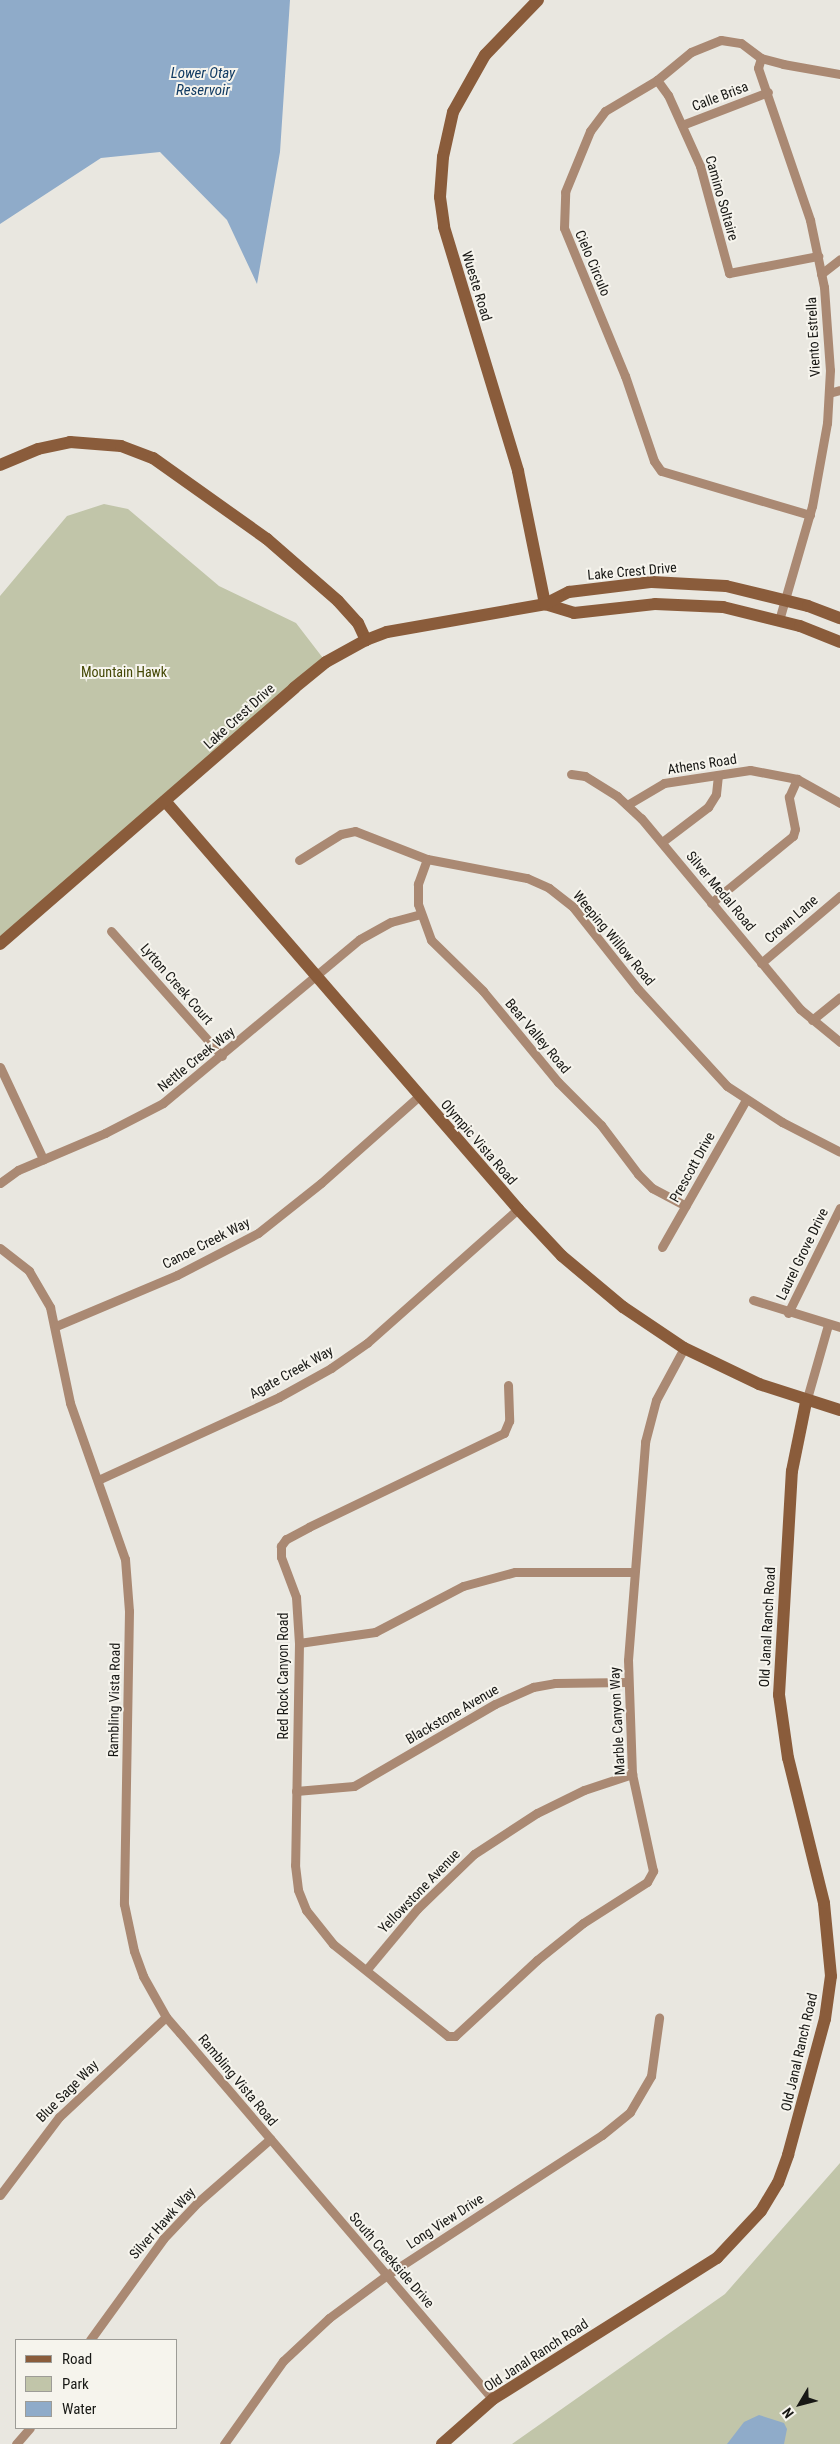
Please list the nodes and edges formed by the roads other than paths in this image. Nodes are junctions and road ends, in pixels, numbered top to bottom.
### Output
1 (538, 0) edge
2 (761, 58) junction
3 (840, 74) edge
4 (657, 80) junction
5 (768, 92) junction
6 (682, 125) junction
7 (818, 256) junction
8 (840, 259) edge
9 (821, 274) junction
10 (840, 390) edge
11 (829, 393) junction
12 (0, 466) edge
13 (810, 515) junction
14 (786, 600) junction
15 (545, 604) junction
16 (840, 618) edge
17 (779, 620) junction
18 (366, 640) junction
19 (840, 642) edge
20 (571, 774) dead end
21 (718, 775) junction
22 (797, 779) junction
23 (165, 802) junction
24 (840, 803) edge
25 (627, 805) junction
26 (662, 842) junction
27 (427, 858) junction
28 (299, 860) dead end
29 (840, 896) edge
30 (711, 903) junction
31 (420, 914) junction
32 (111, 931) dead end
33 (0, 944) edge
34 (761, 963) junction
35 (314, 976) junction
36 (840, 997) edge
37 (812, 1020) junction
38 (840, 1042) edge
39 (222, 1056) junction
40 (0, 1067) edge
41 (420, 1096) junction
42 (746, 1100) junction
43 (840, 1152) edge
44 (43, 1159) junction
45 (0, 1183) edge
46 (686, 1206) junction
47 (840, 1208) edge
48 (518, 1209) junction
49 (662, 1247) dead end
50 (0, 1248) edge
51 (753, 1300) dead end
52 (788, 1313) junction
53 (828, 1325) junction
54 (56, 1326) junction
55 (840, 1327) edge
56 (684, 1348) junction
57 (508, 1385) dead end
58 (806, 1402) junction
59 (840, 1410) edge
60 (98, 1480) junction
61 (634, 1572) junction
62 (299, 1643) junction
63 (627, 1682) junction
64 (632, 1774) junction
65 (296, 1791) junction
66 (367, 1969) junction
67 (166, 2017) junction
68 (659, 2018) dead end
69 (455, 2036) joint
70 (270, 2139) junction
71 (0, 2195) edge
72 (387, 2275) junction
73 (91, 2339) edge
74 (493, 2399) junction
75 (29, 2429) edge
76 (16, 2444) edge
77 (224, 2444) edge
78 (442, 2444) edge

1 - 15 street, Wueste Road
2 - 3 street, Cielo Circulo
2 - 4 street, Cielo Circulo
2 - 5 street, Viento Estrella
4 - 6 street, Camino Soltaire
4 - 13 street, Cielo Circulo
5 - 6 street, Calle Brisa
5 - 7 street, Viento Estrella
6 - 7 street, Camino Soltaire
7 - 9 street, Viento Estrella
8 - 9 street
9 - 11 street, Viento Estrella
10 - 11 street
11 - 13 street, Viento Estrella
12 - 18 street
13 - 14 street, Viento Estrella
14 - 15 street, Lake Crest Drive
14 - 16 street, Lake Crest Drive
14 - 17 street, Viento Estrella
15 - 17 street, Lake Crest Drive
15 - 18 street, Lake Crest Drive
17 - 19 street, Lake Crest Drive
18 - 23 street, Lake Crest Drive
20 - 25 street, Silver Medal Road
21 - 22 street, Athens Road
21 - 25 street, Athens Road
21 - 26 street
22 - 24 street, Athens Road
22 - 30 street
23 - 33 street, Lake Crest Drive
23 - 35 street, Olympic Vista Road
25 - 26 street, Silver Medal Road
26 - 30 street, Silver Medal Road
27 - 28 street, Weeping Willow Road
27 - 31 street, Bear Valley Road
27 - 42 street, Weeping Willow Road
29 - 34 street, Crown Lane
30 - 34 street, Silver Medal Road
31 - 35 street, Nettle Creek Way
31 - 46 street, Bear Valley Road
32 - 39 street, Lytton Creek Court
34 - 37 street, Silver Medal Road
35 - 39 street, Nettle Creek Way
35 - 41 street, Olympic Vista Road
36 - 37 street
37 - 38 street, Silver Medal Road
39 - 44 street, Nettle Creek Way
40 - 44 street
41 - 48 street, Olympic Vista Road
41 - 54 street, Canoe Creek Way
42 - 43 street, Weeping Willow Road
42 - 46 street, Prescott Drive
44 - 45 street, Nettle Creek Way
46 - 49 street, Prescott Drive
47 - 52 street, Laurel Grove Drive
48 - 56 street, Olympic Vista Road
48 - 60 street, Agate Creek Way
50 - 54 street, Rambling Vista Road
51 - 52 street
52 - 53 street
53 - 55 street
53 - 58 street, Old Janal Ranch Road
54 - 60 street, Rambling Vista Road
56 - 58 street, Olympic Vista Road
56 - 61 street, Marble Canyon Way
57 - 62 street, Red Rock Canyon Road
58 - 59 street, Olympic Vista Road
58 - 74 street, Old Janal Ranch Road
60 - 67 street, Rambling Vista Road
61 - 62 street
61 - 63 street, Marble Canyon Way
62 - 65 street, Red Rock Canyon Road
63 - 64 street, Marble Canyon Way
63 - 65 street, Blackstone Avenue
64 - 66 street, Yellowstone Avenue
64 - 69 street, Marble Canyon Way
65 - 66 street, Red Rock Canyon Road
66 - 69 street, Red Rock Canyon Road
67 - 70 street, Rambling Vista Road
67 - 71 street, Blue Sage Way
68 - 72 street, Long View Drive
70 - 72 street, South Creekside Drive
70 - 73 street, Silver Hawk Way
72 - 74 street, South Creekside Drive
72 - 77 street, Long View Drive
74 - 78 street, Old Janal Ranch Road
75 - 76 street

